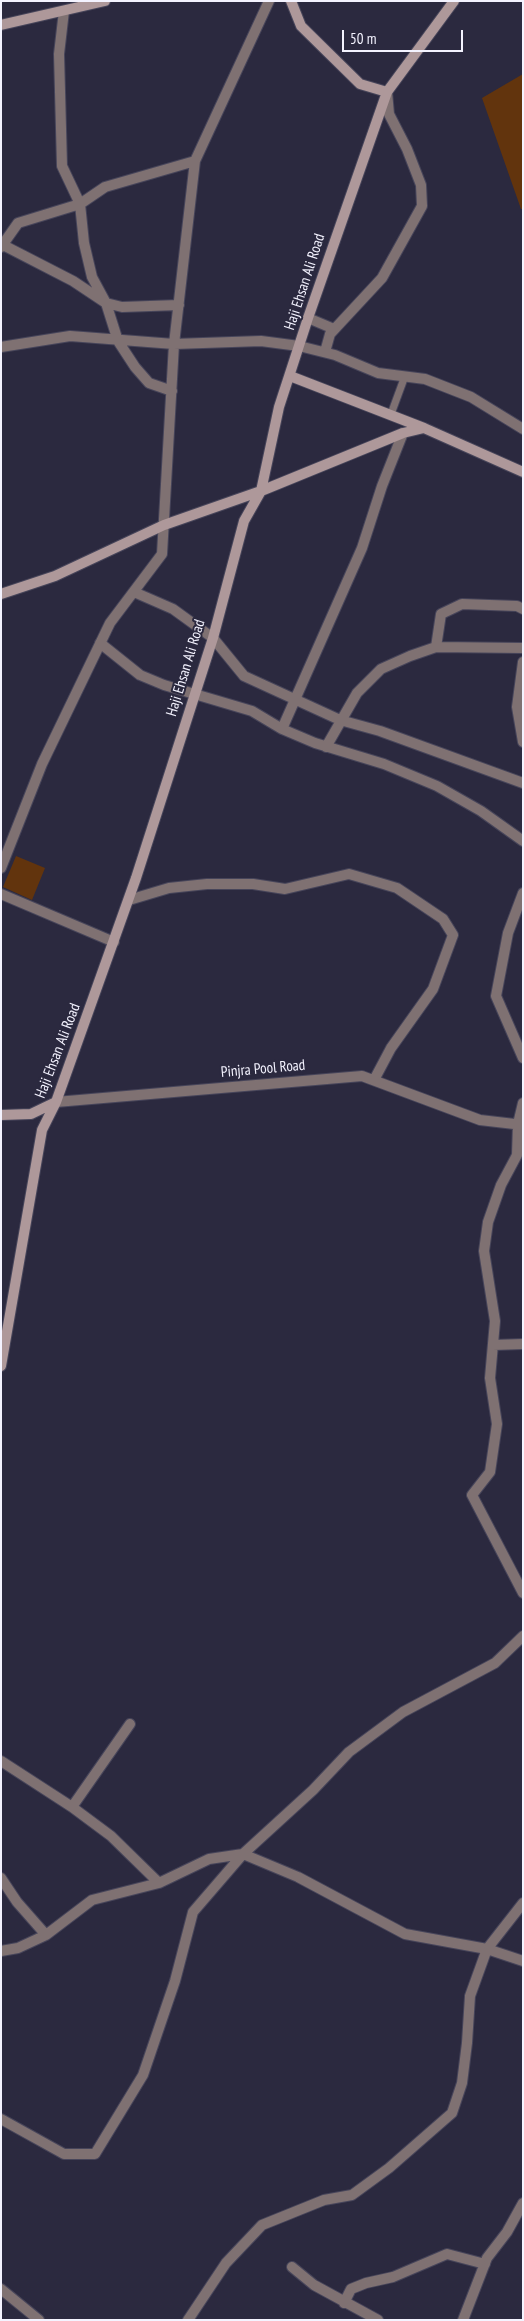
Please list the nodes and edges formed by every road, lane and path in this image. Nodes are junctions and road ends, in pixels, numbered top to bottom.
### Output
1 (105, 1) edge
2 (269, 1) edge
3 (291, 1) edge
4 (454, 1) edge
5 (64, 10) junction
6 (1, 25) edge
7 (387, 92) junction
8 (195, 161) junction
9 (80, 204) junction
10 (2, 245) edge
11 (106, 303) junction
12 (179, 305) junction
13 (308, 318) junction
14 (334, 329) junction
15 (118, 342) junction
16 (174, 344) junction
17 (299, 346) junction
18 (1, 347) edge
19 (324, 352) junction
20 (290, 376) junction
21 (405, 376) junction
22 (172, 391) junction
23 (391, 414) junction
24 (424, 428) junction
25 (523, 429) edge
26 (403, 433) junction
27 (523, 472) edge
28 (261, 491) junction
29 (164, 525) junction
30 (134, 592) junction
31 (1, 594) edge
32 (523, 609) edge
33 (213, 638) junction
34 (100, 643) junction
35 (436, 647) junction
36 (523, 648) edge
37 (523, 662) edge
38 (195, 692) junction
39 (294, 700) junction
40 (340, 720) junction
41 (282, 729) junction
42 (523, 742) edge
43 (326, 746) junction
44 (523, 783) edge
45 (523, 841) edge
46 (1, 868) edge
47 (523, 893) edge
48 (1, 894) edge
49 (129, 900) junction
50 (114, 942) junction
51 (521, 1052) edge
52 (374, 1080) junction
53 (56, 1102) junction
54 (523, 1103) edge
55 (1, 1115) edge
56 (521, 1125) edge
57 (523, 1344) edge
58 (493, 1345) junction
59 (1, 1366) edge
60 (523, 1593) edge
61 (523, 1636) edge
62 (130, 1724) dead end
63 (1, 1761) edge
64 (72, 1807) junction
65 (243, 1854) junction
66 (1, 1878) edge
67 (159, 1883) junction
68 (523, 1903) edge
69 (46, 1935) junction
70 (487, 1949) junction
71 (1, 1952) edge
72 (523, 1961) edge
73 (1, 2119) edge
74 (523, 2203) edge
75 (485, 2264) junction
76 (292, 2267) dead end
77 (1, 2289) edge
78 (344, 2303) junction
79 (39, 2320) edge
80 (188, 2320) edge
81 (378, 2320) edge
82 (462, 2320) edge

1 - 5 street
2 - 8 street
3 - 7 street
4 - 7 street, Haji Ehsan Ali Road
5 - 6 street
5 - 9 street
7 - 13 street, Haji Ehsan Ali Road
7 - 14 street
8 - 9 street
8 - 12 street
9 - 10 street
9 - 11 street
10 - 11 street
11 - 12 street
11 - 15 street
12 - 16 street
13 - 14 street
13 - 17 street, Haji Ehsan Ali Road
14 - 19 street
15 - 16 street
15 - 18 street
15 - 22 street
16 - 17 street
16 - 22 street
17 - 19 street
17 - 20 street, Haji Ehsan Ali Road
19 - 21 street
20 - 23 street
20 - 28 street, Haji Ehsan Ali Road
21 - 23 lane
21 - 25 street
22 - 29 street
23 - 24 street
24 - 26 street
24 - 27 street
26 - 28 street
26 - 39 street
28 - 29 street
28 - 33 street, Haji Ehsan Ali Road
29 - 30 street
29 - 31 street
30 - 33 street
30 - 34 street
32 - 35 street
33 - 38 street, Haji Ehsan Ali Road
33 - 39 street
34 - 38 street
34 - 46 street
35 - 36 street
35 - 40 street
37 - 42 street
38 - 41 street
38 - 49 street, Haji Ehsan Ali Road
39 - 40 street
39 - 41 street
40 - 43 street
40 - 44 street
41 - 43 street
43 - 45 street
47 - 51 street
48 - 50 street
49 - 50 street, Haji Ehsan Ali Road
49 - 52 street
50 - 53 street, Haji Ehsan Ali Road
52 - 53 street, Pinjra Pool Road
52 - 56 street, Pinjra Pool Road
53 - 55 street, Pinjra Pool Road
53 - 59 street, Haji Ehsan Ali Road
54 - 56 street
56 - 58 street
57 - 58 street
58 - 60 street
61 - 65 street
62 - 64 street
63 - 64 street
64 - 67 street
65 - 67 street
65 - 70 street
65 - 73 street
66 - 69 street
67 - 69 street
68 - 70 street
69 - 71 street
70 - 72 street
70 - 80 street
74 - 75 street
75 - 78 street
75 - 82 street
76 - 78 street
77 - 79 street
78 - 81 street

